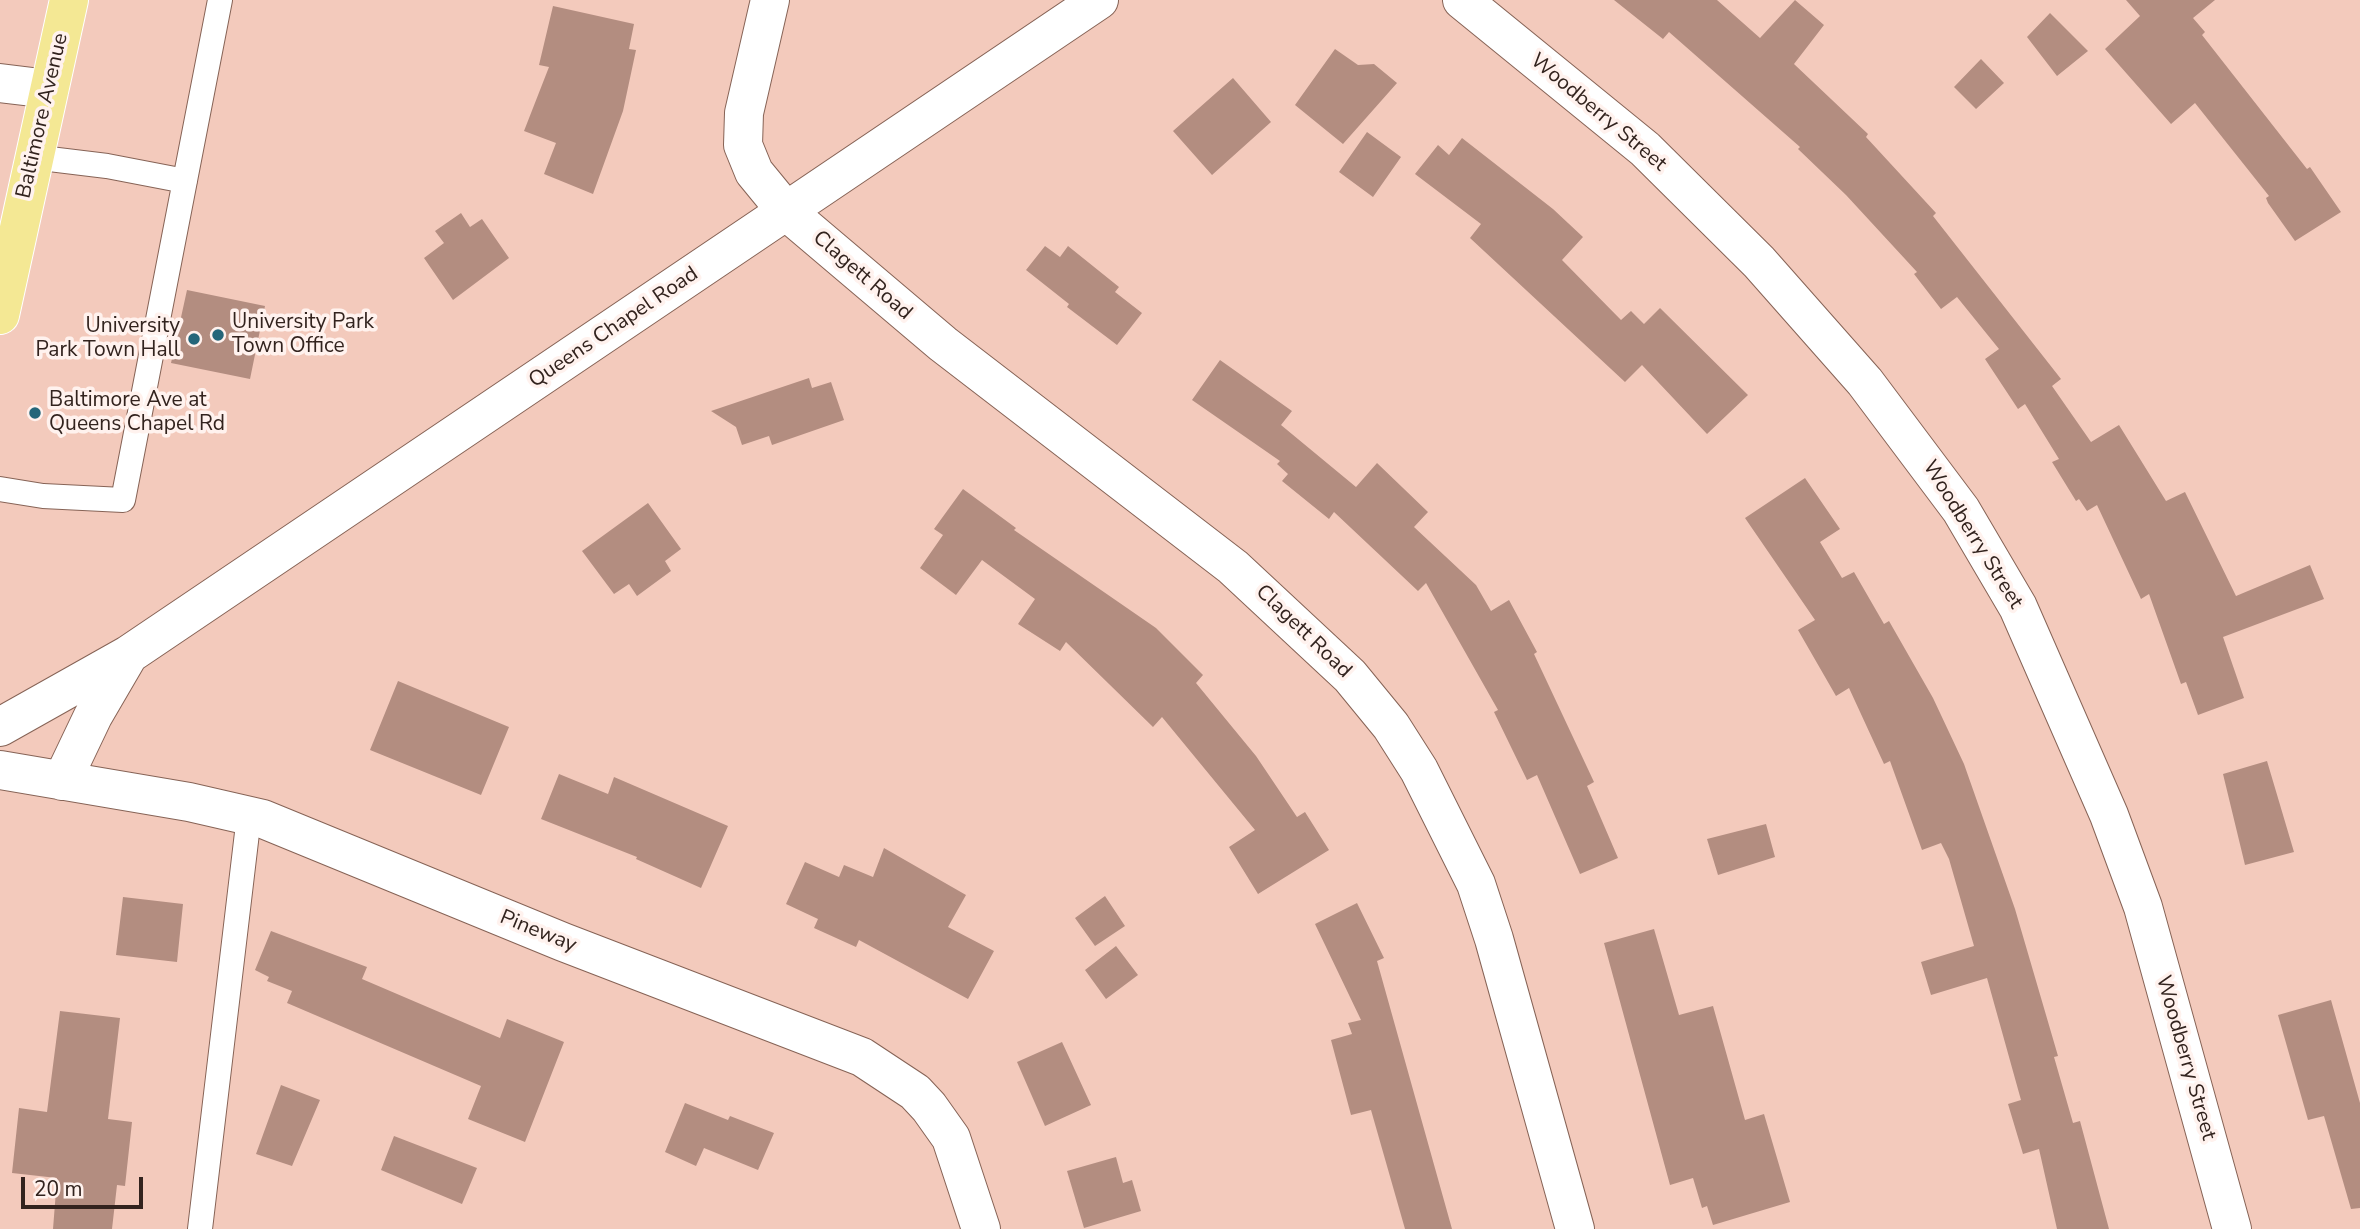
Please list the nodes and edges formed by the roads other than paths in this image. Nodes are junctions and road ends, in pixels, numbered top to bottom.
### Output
1 (69, 0) edge
2 (220, 0) edge
3 (770, 0) edge
4 (1099, 0) edge
5 (1462, 0) edge
6 (0, 83) edge
7 (49, 89) junction
8 (33, 157) junction
9 (185, 181) junction
10 (786, 211) junction
11 (0, 315) edge
12 (0, 489) edge
13 (128, 655) junction
14 (0, 727) edge
15 (0, 770) edge
16 (62, 780) junction
17 (249, 816) junction
18 (200, 1229) edge
19 (981, 1229) edge
20 (1574, 1229) edge
21 (2232, 1229) edge

1 - 7 main road, Baltimore Avenue
2 - 9 lane
3 - 10 street, Clagett Road
4 - 10 street, Queens Chapel Road
5 - 21 street, Woodberry Street
6 - 7 street
7 - 8 main road, Baltimore Avenue
8 - 9 lane
8 - 11 main road, Baltimore Avenue
9 - 12 lane
10 - 13 street, Queens Chapel Road
10 - 20 street, Clagett Road
13 - 14 street, Queens Chapel Road
13 - 16 street, Queens Chapel Road
15 - 16 street, Pineway
16 - 17 street, Pineway
17 - 18 lane
17 - 19 street, Pineway

